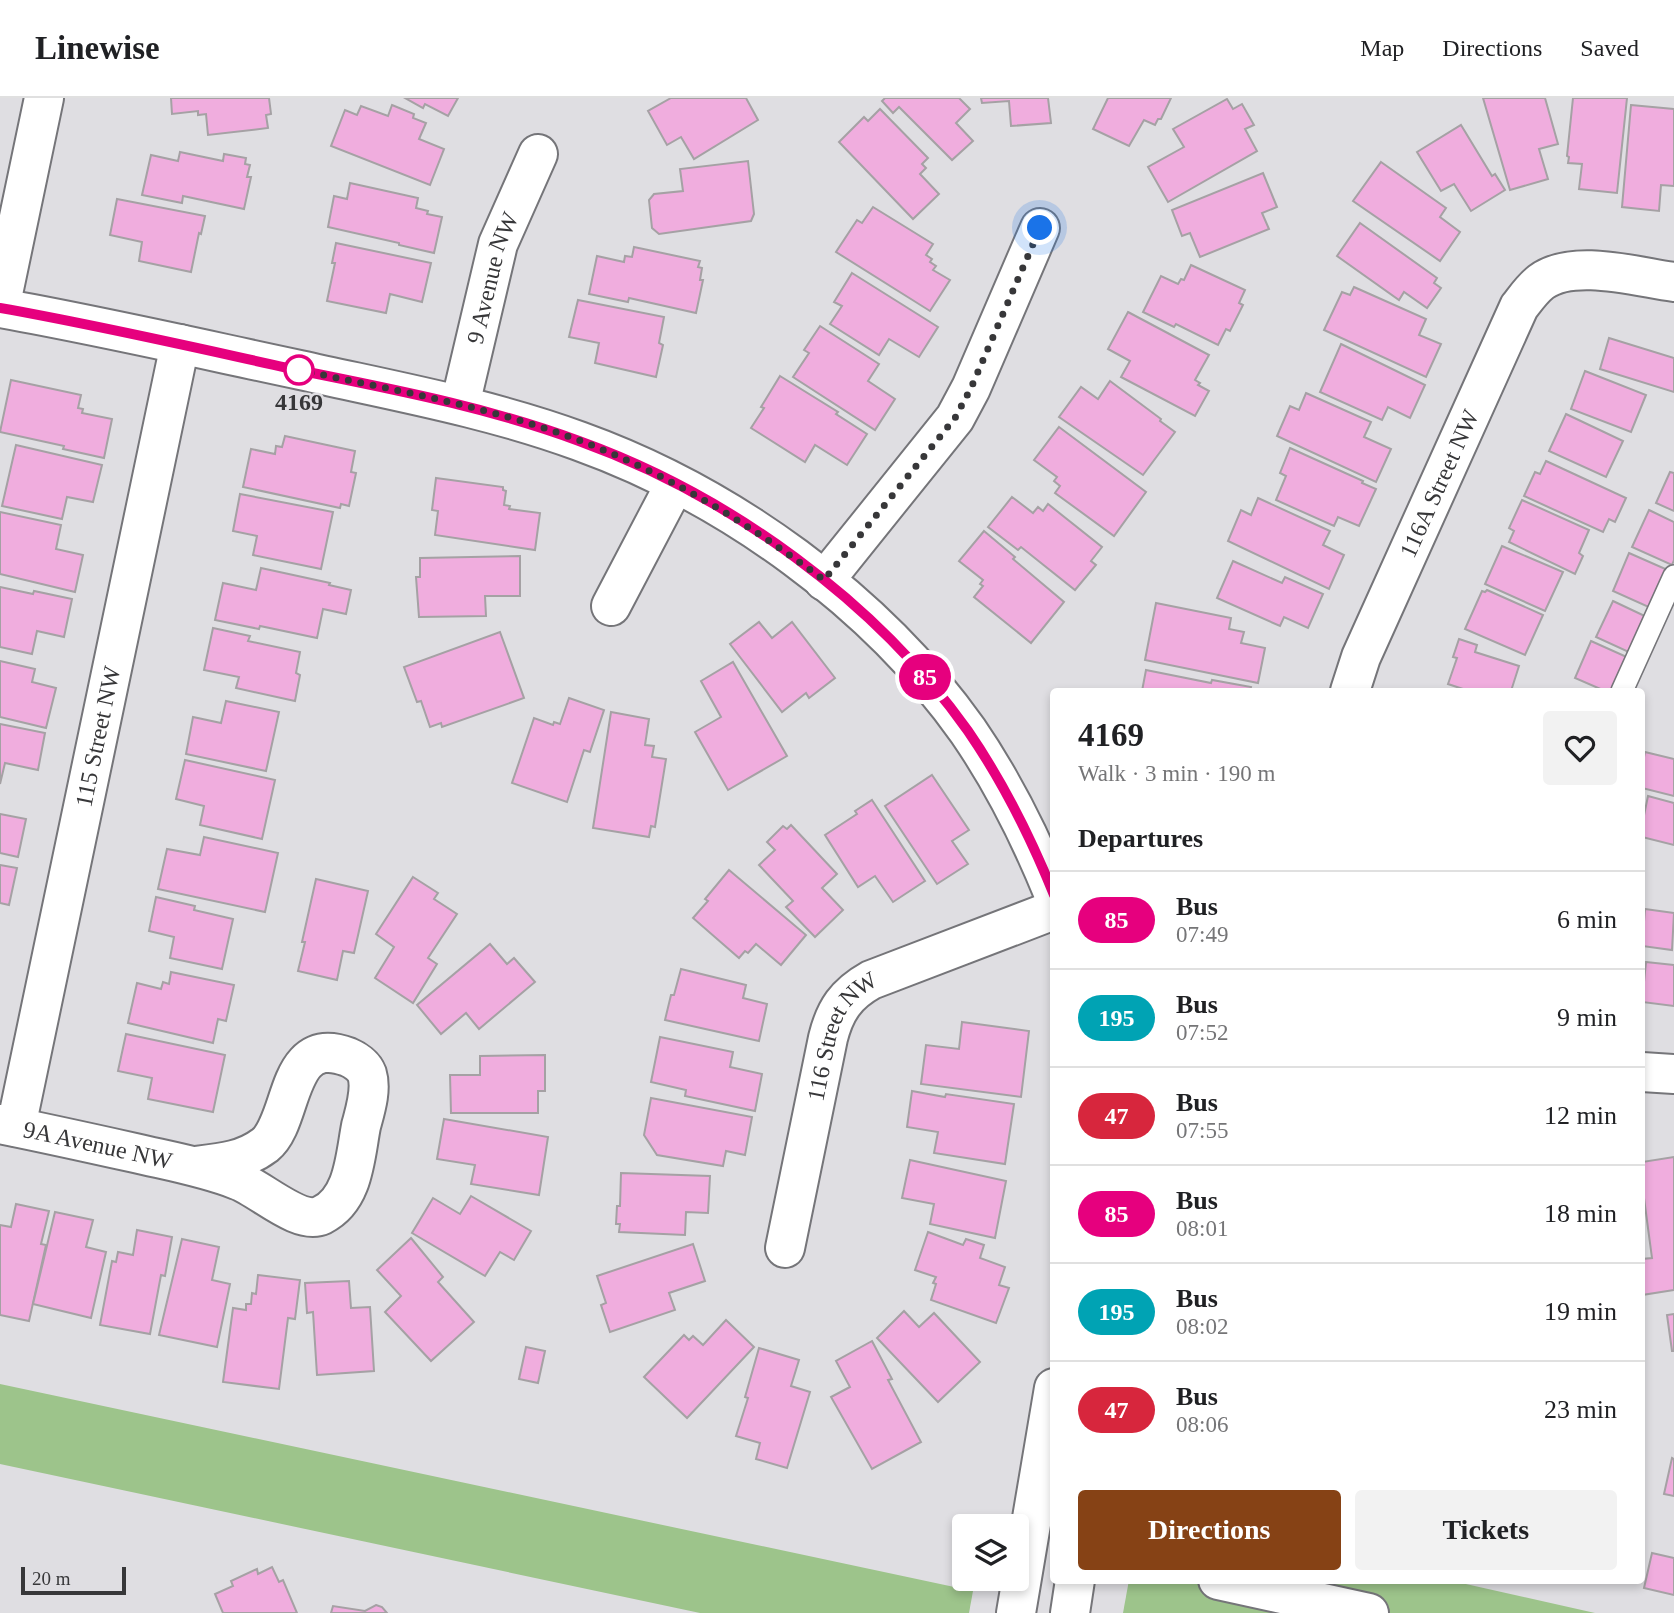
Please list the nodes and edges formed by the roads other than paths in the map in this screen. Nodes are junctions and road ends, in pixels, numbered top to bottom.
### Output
1 (44, 98) edge
2 (538, 154) dead end
3 (1040, 228) dead end
4 (1674, 282) edge
5 (0, 308) edge
6 (180, 344) junction
7 (460, 405) junction
8 (675, 484) junction
9 (1674, 576) edge
10 (824, 580) junction
11 (611, 606) dead end
12 (1351, 688) edge
13 (1623, 688) edge
14 (1050, 886) edge
15 (1050, 912) edge
16 (1645, 1072) edge
17 (1674, 1074) edge
18 (8, 1125) edge
19 (195, 1167) junction
20 (785, 1248) dead end
21 (1050, 1435) edge
22 (1041, 1542) edge
23 (1074, 1584) edge
24 (1236, 1584) edge
25 (1016, 1613) edge
26 (1070, 1613) edge
27 (1368, 1613) edge

1 - 5 street
2 - 7 street, 9 Avenue NW
3 - 10 street
4 - 12 street, 116A Street NW
5 - 6 street
6 - 7 street
6 - 18 street, 115 Street NW
7 - 8 street
8 - 10 street
8 - 11 street
9 - 13 lane
10 - 14 street
15 - 20 street, 116 Street NW
16 - 17 street
18 - 19 street, 9A Avenue NW
19 - 19 street, 9A Avenue NW
21 - 22 street
22 - 25 street
23 - 26 street
24 - 27 street

